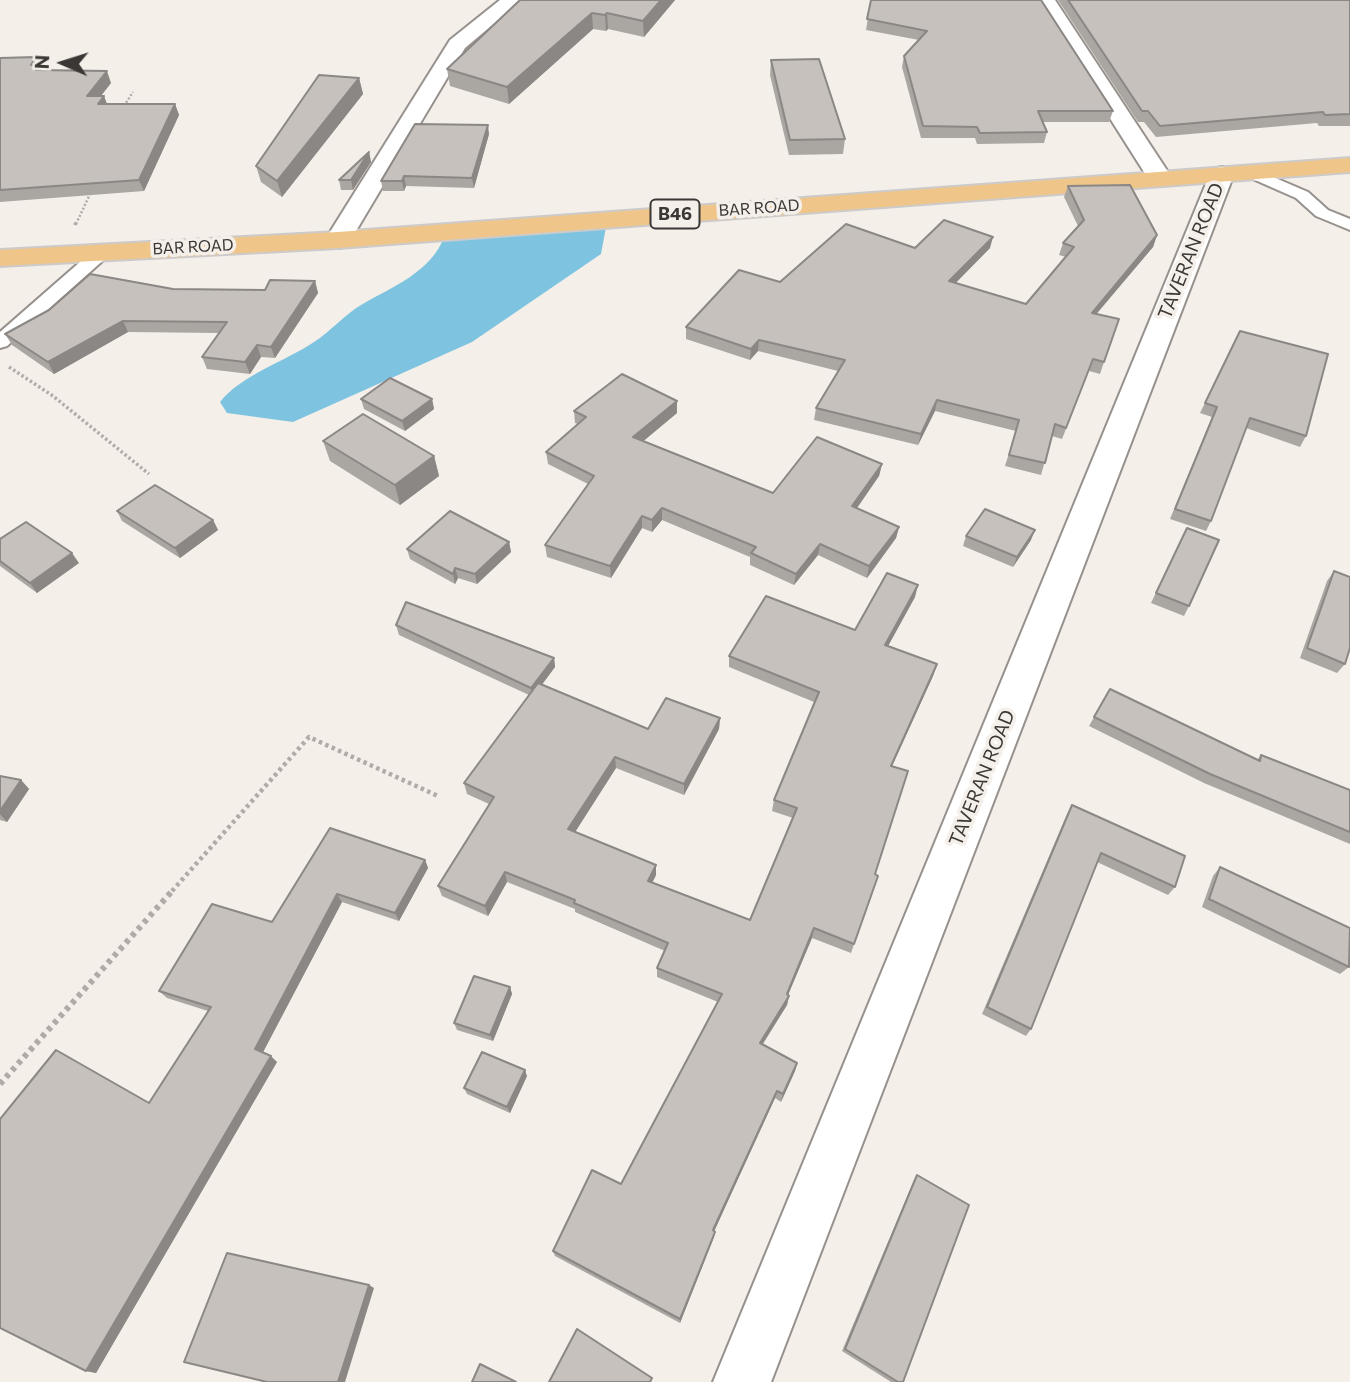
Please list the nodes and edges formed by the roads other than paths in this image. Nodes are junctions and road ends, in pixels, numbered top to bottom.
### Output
1 (512, 0) edge
2 (1045, 0) edge
3 (1350, 166) edge
4 (1237, 173) junction
5 (1160, 178) junction
6 (1350, 225) edge
7 (338, 240) junction
8 (102, 252) junction
9 (0, 258) edge
10 (0, 342) edge
11 (742, 1382) edge

1 - 7 street
2 - 5 street
3 - 4 main road, BAR ROAD / B46
4 - 5 main road, BAR ROAD / B46
4 - 6 lane
4 - 11 street, TAVERAN ROAD
5 - 7 main road, BAR ROAD / B46
7 - 8 main road, BAR ROAD / B46
8 - 9 main road, BAR ROAD / B46
8 - 10 lane

